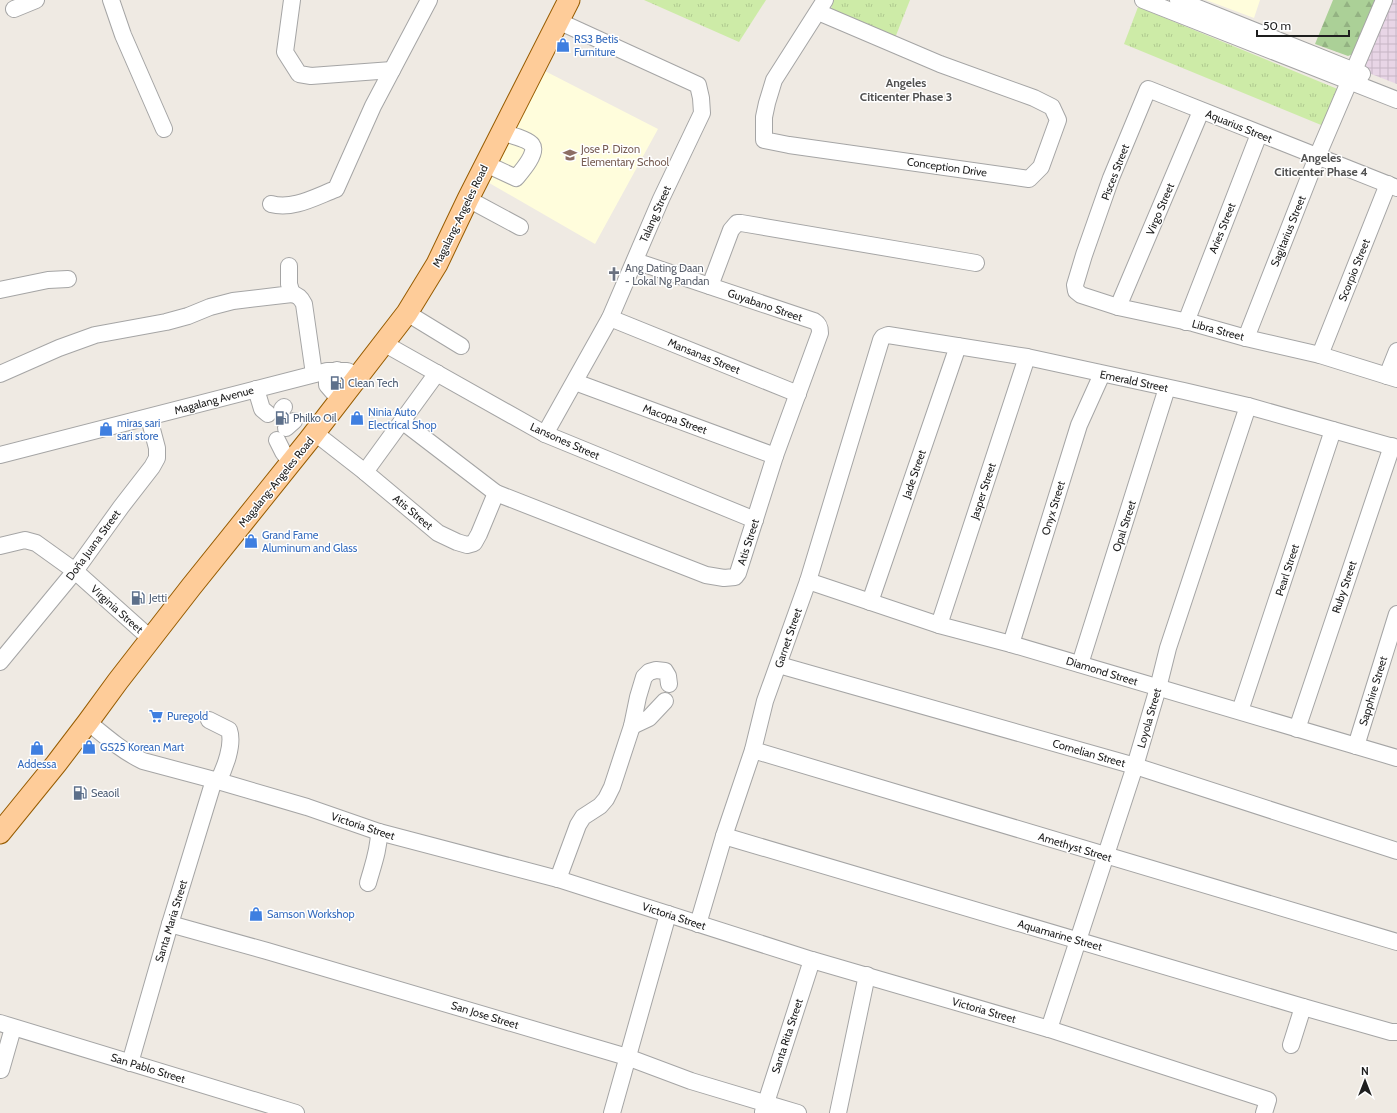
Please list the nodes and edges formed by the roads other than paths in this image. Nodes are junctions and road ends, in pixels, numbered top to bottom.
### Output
1 (36, 0) edge
2 (111, 0) edge
3 (292, 0) edge
4 (429, 0) edge
5 (569, 0) edge
6 (1143, 0) edge
7 (1178, 0) edge
8 (1384, 0) edge
9 (821, 6) edge
10 (14, 9) dead end
11 (558, 21) junction
12 (392, 70) junction
13 (1351, 76) junction
14 (1397, 89) edge
15 (1148, 90) joint
16 (1397, 100) edge
17 (1202, 111) junction
18 (164, 129) dead end
19 (502, 132) junction
20 (1260, 134) junction
21 (1317, 157) junction
22 (486, 164) junction
23 (1393, 186) edge
24 (468, 199) junction
25 (271, 204) dead end
26 (520, 227) dead end
27 (1084, 255) joint
28 (635, 261) junction
29 (976, 263) dead end
30 (289, 266) dead end
31 (68, 279) dead end
32 (710, 286) junction
33 (0, 290) edge
34 (292, 294) junction
35 (1118, 307) junction
36 (407, 313) junction
37 (610, 318) junction
38 (1186, 322) junction
39 (820, 333) joint
40 (1246, 338) junction
41 (385, 344) junction
42 (461, 346) dead end
43 (958, 346) junction
44 (878, 351) joint
45 (1397, 351) edge
46 (1320, 355) junction
47 (1027, 357) junction
48 (335, 372) junction
49 (437, 373) junction
50 (0, 374) edge
51 (314, 374) junction
52 (1102, 374) junction
53 (1392, 377) edge
54 (575, 382) junction
55 (350, 387) junction
56 (1167, 388) junction
57 (256, 389) junction
58 (798, 394) junction
59 (1248, 406) junction
60 (278, 410) dead end
61 (148, 418) junction
62 (402, 421) junction
63 (286, 429) dead end
64 (1333, 430) junction
65 (315, 433) junction
66 (545, 434) junction
67 (1395, 447) edge
68 (0, 455) edge
69 (775, 456) junction
70 (291, 463) junction
71 (365, 472) junction
72 (496, 493) junction
73 (755, 520) junction
74 (0, 546) edge
75 (75, 571) junction
76 (808, 581) junction
77 (870, 602) junction
78 (1397, 614) edge
79 (939, 624) junction
80 (151, 640) junction
81 (1010, 644) junction
82 (0, 662) edge
83 (1080, 664) junction
84 (779, 665) junction
85 (669, 684) dead end
86 (1158, 688) junction
87 (666, 701) dead end
88 (1240, 711) junction
89 (209, 720) dead end
90 (88, 722) junction
91 (632, 726) junction
92 (1297, 729) junction
93 (1356, 746) junction
94 (753, 750) junction
95 (1397, 758) edge
96 (1135, 766) junction
97 (216, 781) junction
98 (379, 832) junction
99 (0, 833) edge
100 (724, 836) junction
101 (1397, 851) edge
102 (1105, 856) junction
103 (558, 879) junction
104 (368, 883) dead end
105 (668, 914) junction
106 (170, 924) junction
107 (698, 924) junction
108 (1079, 940) junction
109 (1397, 942) edge
110 (812, 960) junction
111 (867, 976) junction
112 (1303, 1007) junction
113 (7, 1025) edge
114 (1049, 1029) junction
115 (1397, 1032) edge
116 (1291, 1045) dead end
117 (627, 1058) junction
118 (130, 1063) junction
119 (1, 1070) dead end
120 (1266, 1106) edge
121 (764, 1108) edge
122 (296, 1113) edge
123 (612, 1113) edge
124 (798, 1113) edge
125 (838, 1113) edge

1 - 10 street
2 - 18 street
3 - 12 street
4 - 12 street
5 - 11 main road, Magalang-Angeles Road
6 - 13 street
7 - 13 street
8 - 13 street, Sagitarius Street
9 - 9 street, Conception Drive
11 - 19 main road, Magalang-Angeles Road
11 - 28 street, Talang Street
12 - 25 street
13 - 14 street
13 - 16 street
13 - 21 street, Sagitarius Street
15 - 17 street, Aquarius Street
15 - 27 street, Pisces Street
17 - 20 street, Aquarius Street
17 - 35 street, Virgo Street
19 - 22 main road, Magalang-Angeles Road
19 - 22 street
20 - 21 street, Aquarius Street
20 - 38 street, Aries Street
21 - 23 street, Aquarius Street
21 - 40 street, Sagitarius Street
22 - 24 main road, Magalang-Angeles Road
23 - 46 street, Scorpio Street
24 - 26 street
24 - 36 main road, Magalang-Angeles Road
27 - 35 street, Libra Street
28 - 32 street, Guyabano Street
28 - 37 street, Talang Street
29 - 32 street
30 - 34 street
31 - 33 street
32 - 39 street, Guyabano Street
34 - 50 street
34 - 51 street
35 - 38 street, Libra Street
36 - 41 main road, Magalang-Angeles Road
36 - 42 street
37 - 54 street, Talang Street
37 - 58 street, Mansanas Street
38 - 40 street, Libra Street
39 - 58 street, Atis Street
40 - 46 street, Libra Street
41 - 49 street, Lansones Street
41 - 55 main road, Magalang-Angeles Road
43 - 44 street, Emerald Street
43 - 47 street, Emerald Street
43 - 77 street, Jade Street
44 - 76 street, Garnet Street
45 - 53 street
46 - 53 street, Libra Street
47 - 52 street, Emerald Street
47 - 79 street, Jasper Street
48 - 51 street, Magalang Avenue
48 - 55 street, Magalang Avenue
48 - 55 street
49 - 62 street
49 - 66 street, Lansones Street
51 - 57 street, Magalang Avenue
52 - 56 street, Emerald Street
52 - 81 street, Onyx Street
54 - 66 street, Talang Street
54 - 69 street, Macopa Street
55 - 65 main road, Magalang-Angeles Road
56 - 59 street, Emerald Street
56 - 83 street, Opal Street
57 - 60 street
57 - 61 street, Magalang Avenue
58 - 69 street, Atis Street
59 - 64 street, Emerald Street
59 - 86 street, Loyola Street
61 - 68 street, Magalang Avenue
61 - 75 street, Doña Juana Street
62 - 71 street
62 - 72 street, Atis Street
63 - 70 street
64 - 67 street, Emerald Street
64 - 88 street, Pearl Street
65 - 70 main road, Magalang-Angeles Road
65 - 71 street, Atis Street
66 - 73 street, Lansones Street
67 - 92 street, Ruby Street
69 - 73 street, Atis Street
70 - 80 main road, Magalang-Angeles Road
71 - 72 street, Atis Street
72 - 73 street, Atis Street
74 - 75 street, Virginia Street
75 - 80 street, Virginia Street
75 - 82 street, Doña Juana Street
76 - 77 street, Diamond Street
76 - 84 street, Garnet Street
77 - 79 street, Diamond Street
78 - 93 street, Sapphire Street
79 - 81 street, Diamond Street
80 - 90 main road, Magalang-Angeles Road
81 - 83 street, Diamond Street
83 - 86 street, Diamond Street
84 - 94 street, Garnet Street
84 - 96 street, Cornelian Street
85 - 91 street
86 - 88 street, Diamond Street
86 - 96 street, Loyola Street
87 - 91 street
88 - 92 street, Diamond Street
89 - 97 street, Santa Maria Street
90 - 97 street, Victoria Street
90 - 99 main road, Magalang-Angeles Road
91 - 103 street
92 - 93 street, Diamond Street
93 - 95 street, Diamond Street
94 - 100 street, Garnet Street
94 - 102 street, Amethyst Street
96 - 101 street, Cornelian Street
96 - 102 street, Loyola Street
97 - 98 street, Victoria Street
97 - 106 street, Santa Maria Street
98 - 103 street, Victoria Street
98 - 104 street
100 - 107 street, Garnet Street
100 - 108 street, Aquamarine Street
102 - 108 street, Loyola Street
102 - 109 street, Amethyst Street
103 - 105 street, Victoria Street
105 - 107 street, Victoria Street
105 - 117 street
106 - 117 street, San Jose Street
106 - 118 street, Santa Maria Street
107 - 110 street, Victoria Street
108 - 112 street, Aquamarine Street
108 - 114 street, Loyola Street
110 - 111 street, Victoria Street
110 - 121 street, Santa Rita Street
111 - 114 street, Victoria Street
111 - 125 street
112 - 115 street, Aquamarine Street
112 - 116 street
113 - 118 street, San Pablo Street
113 - 119 street
114 - 120 street, Victoria Street
117 - 121 street, San Jose Street
117 - 123 street
118 - 122 street, San Pablo Street
121 - 124 street, San Jose Street

